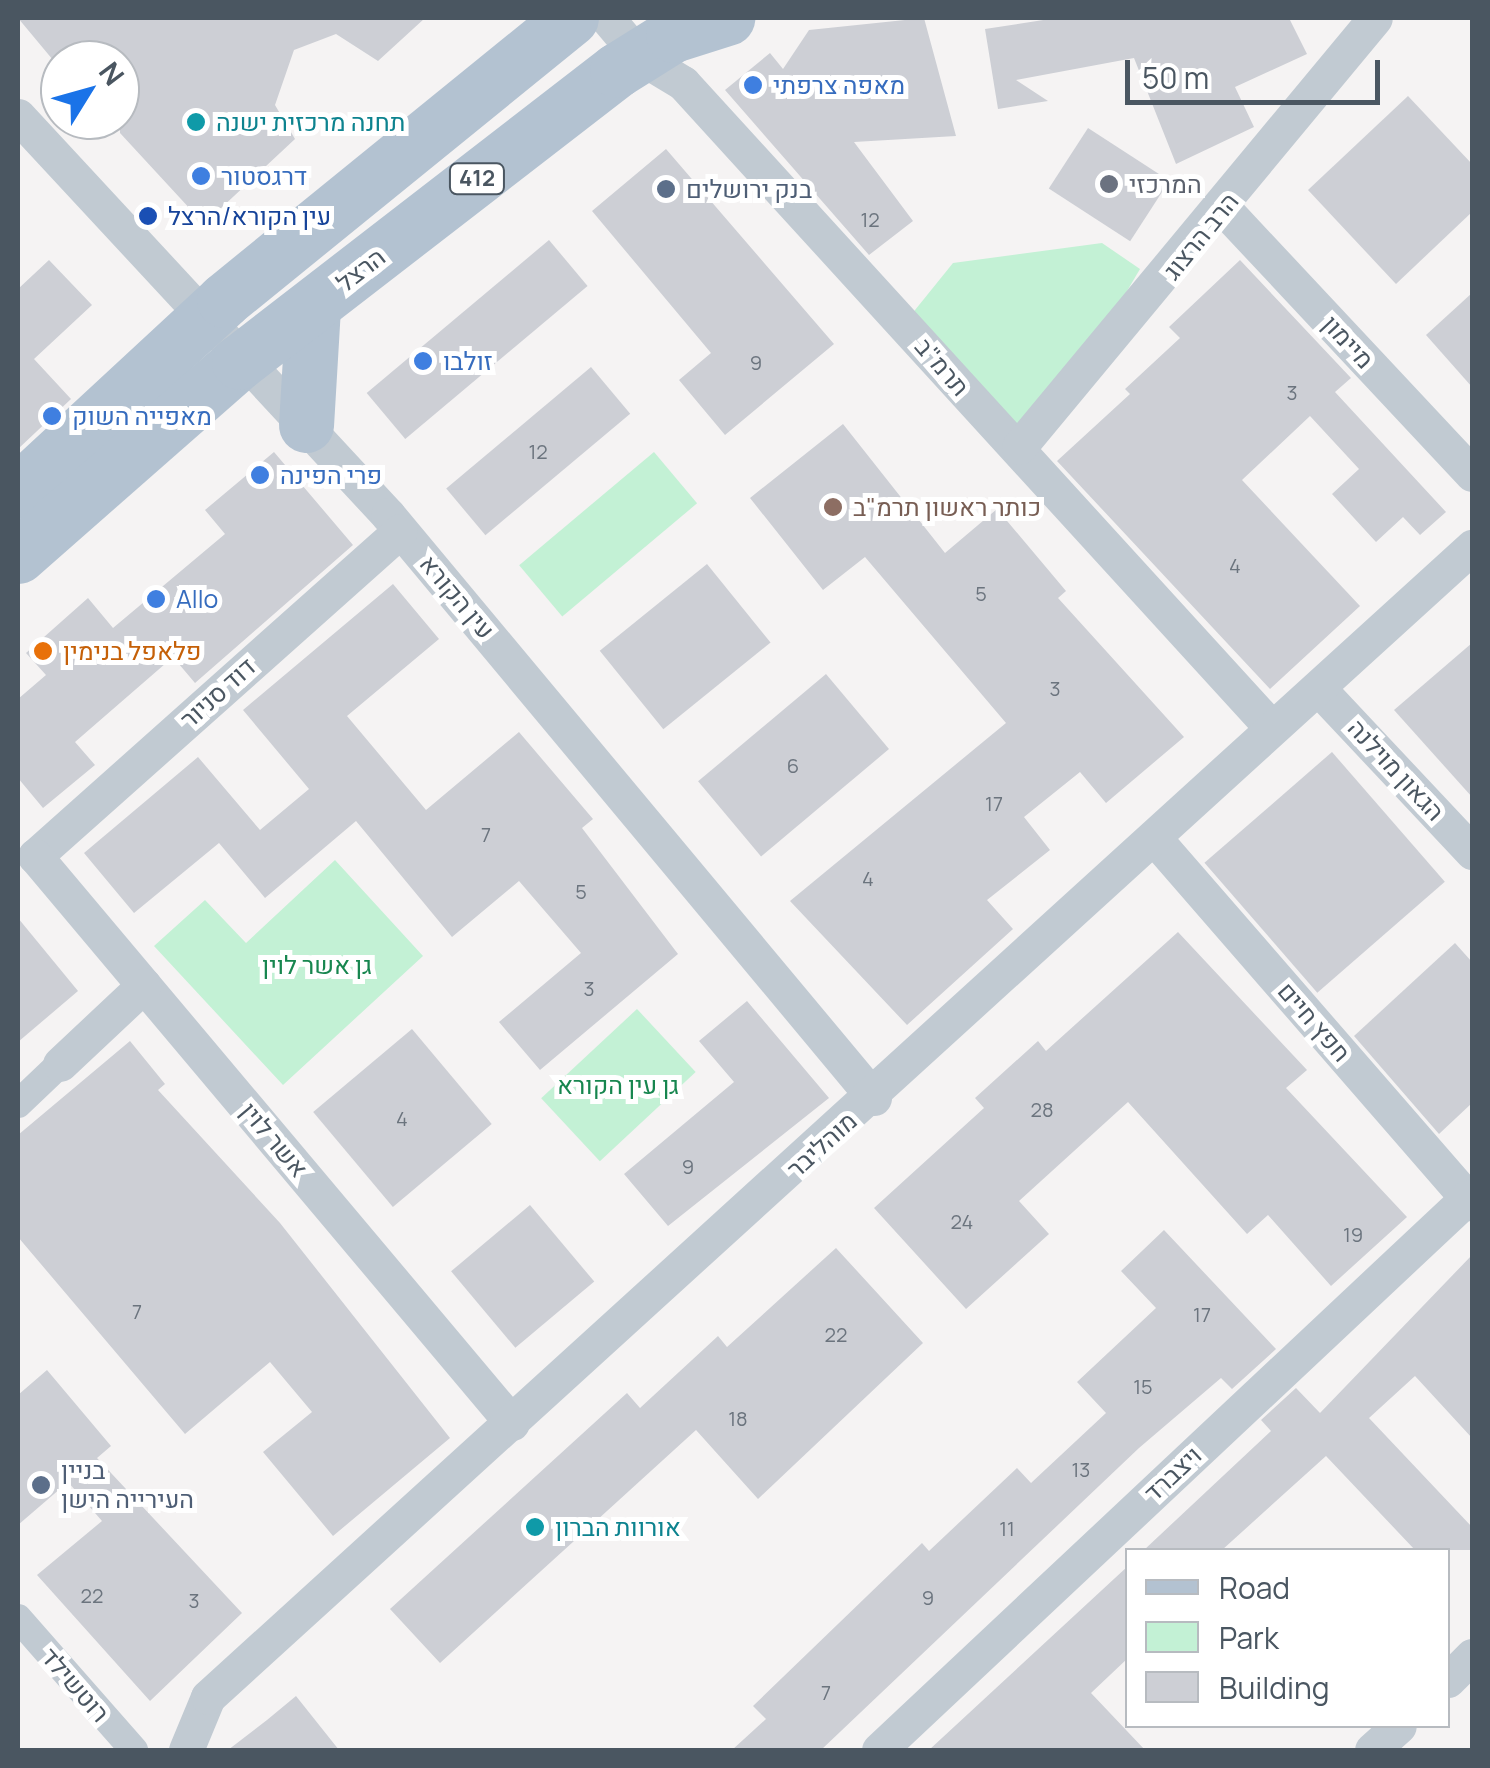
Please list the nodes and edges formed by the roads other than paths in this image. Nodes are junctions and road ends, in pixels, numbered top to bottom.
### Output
1 (571, 18) edge
2 (727, 18) edge
3 (1375, 18) edge
4 (624, 37) edge
5 (21, 119) edge
6 (1224, 209) junction
7 (314, 308) junction
8 (202, 320) junction
9 (240, 362) junction
10 (306, 425) junction
11 (1019, 447) junction
12 (1472, 474) edge
13 (18, 491) edge
14 (400, 531) junction
15 (1472, 546) edge
16 (18, 556) edge
17 (1318, 689) junction
18 (1270, 726) junction
19 (1155, 839) junction
20 (1472, 852) edge
21 (35, 856) joint
22 (144, 984) junction
23 (60, 1064) joint
24 (874, 1098) junction
25 (18, 1104) edge
26 (1470, 1201) edge
27 (512, 1423) junction
28 (18, 1618) edge
29 (1472, 1656) edge
30 (1450, 1678) edge
31 (1397, 1728) edge
32 (132, 1750) edge
33 (186, 1750) edge
34 (879, 1750) edge
35 (1372, 1750) edge

1 - 8 main road, 412
2 - 4 main road, הרצל / 412
3 - 6 street, הרב הרצוג
4 - 7 main road, הרצל / 412
4 - 11 street, תרמ"ב
5 - 8 street, עין הקורא
6 - 11 street, הרב הרצוג
6 - 12 street, מיימון
7 - 9 main road, הרצל / 412
7 - 10 main road
8 - 9 street, עין הקורא
8 - 13 main road, 412
9 - 10 street, עין הקורא
9 - 16 main road, הרצל / 412
10 - 14 street, עין הקורא
11 - 18 street, תרמ"ב
14 - 21 street, דוד סניור
14 - 24 street, עין הקורא
15 - 17 street, מוהליבר
17 - 18 street, מוהליבר
17 - 20 street, הגאון מוילנה
18 - 19 street, מוהליבר
19 - 24 street, מוהליבר
19 - 26 street, חפץ חיים
21 - 22 street, אשר לוין
22 - 23 street
22 - 27 street, אשר לוין
23 - 25 street
24 - 27 street, מוהליבר
26 - 34 street, ויצברד
27 - 33 street, מוהליבר
28 - 32 street, רוטשילד
29 - 30 street
31 - 35 street

